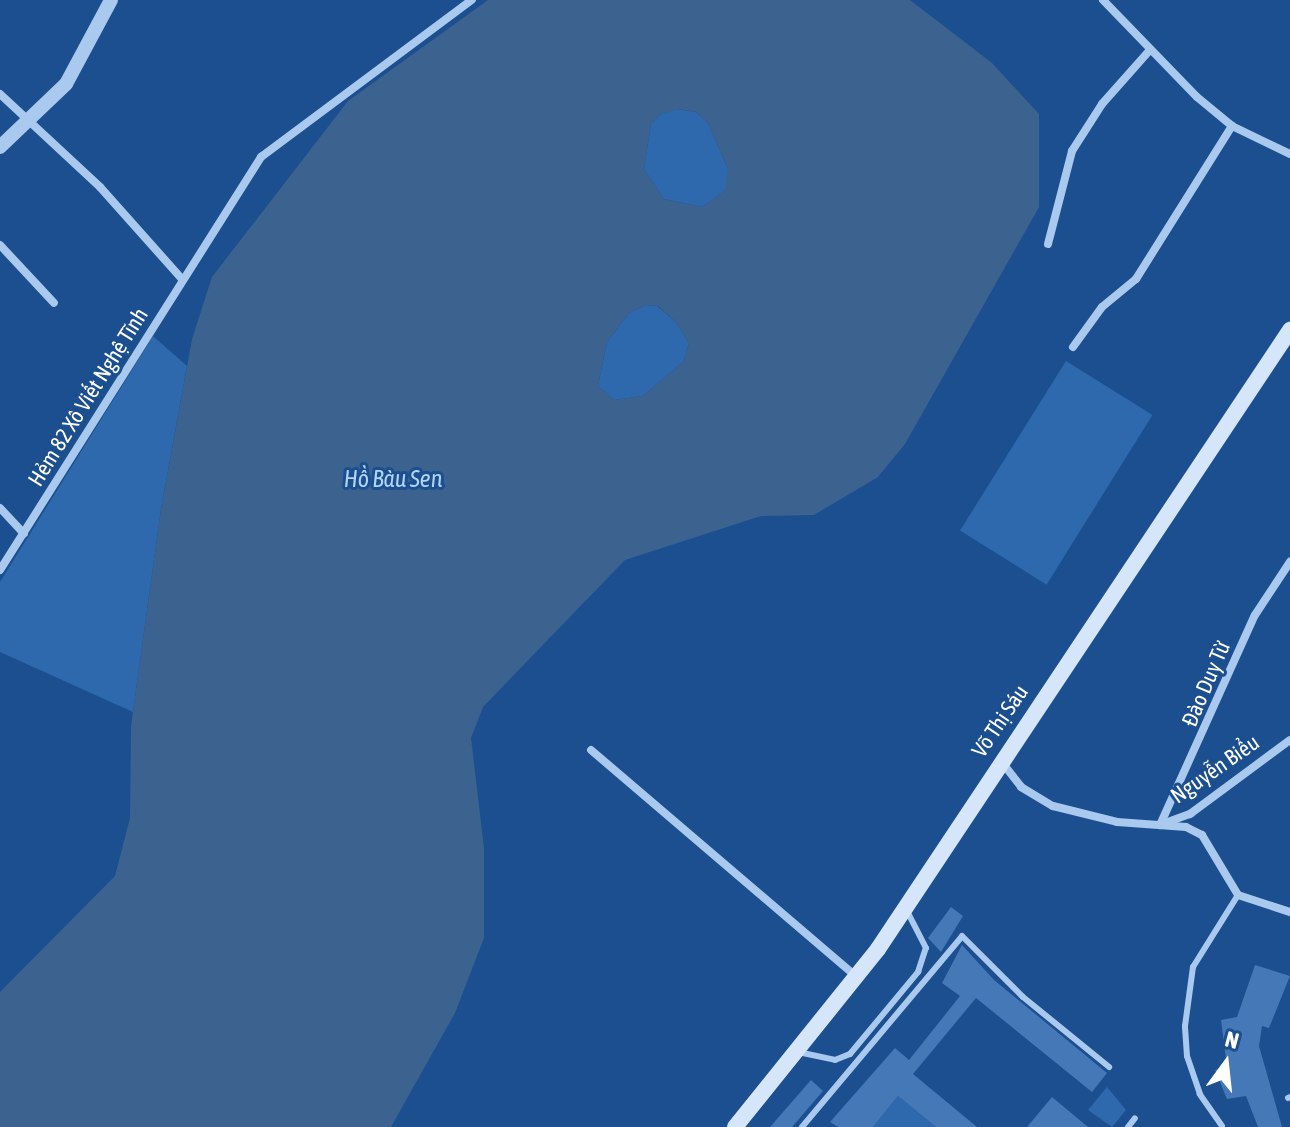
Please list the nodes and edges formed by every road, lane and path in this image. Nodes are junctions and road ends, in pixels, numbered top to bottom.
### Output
1 (111, 0) edge
2 (472, 0) edge
3 (1103, 0) edge
4 (1149, 51) junction
5 (0, 94) edge
6 (30, 122) junction
7 (1232, 126) junction
8 (0, 147) edge
9 (1290, 154) edge
10 (1048, 244) dead end
11 (0, 245) edge
12 (182, 279) junction
13 (54, 303) dead end
14 (1290, 330) edge
15 (1073, 347) dead end
16 (0, 508) edge
17 (24, 534) junction
18 (1290, 562) edge
19 (0, 570) edge
20 (1290, 740) edge
21 (591, 750) dead end
22 (1000, 760) junction
23 (1160, 825) junction
24 (1238, 895) junction
25 (906, 908) junction
26 (1290, 912) edge
27 (857, 977) junction
28 (798, 1052) junction
29 (1109, 1067) dead end
30 (1135, 1118) dead end
31 (1222, 1126) edge
32 (735, 1127) edge
33 (802, 1127) edge
34 (1128, 1127) edge

1 - 6 street
2 - 12 street, Hẻm 82 Xô Viết Nghệ Tĩnh
3 - 4 street
4 - 7 street
4 - 10 street
5 - 6 street
6 - 8 street
6 - 12 street
7 - 9 street
7 - 15 street
11 - 13 street
12 - 17 street, Hẻm 82 Xô Viết Nghệ Tĩnh
14 - 22 main road, Võ Thị Sáu
16 - 17 street
17 - 19 street, Hẻm 82 Xô Viết Nghệ Tĩnh
18 - 23 street, Đào Duy Từ
20 - 23 street, Nguyễn Biểu
21 - 27 street
22 - 23 street
22 - 25 main road, Võ Thị Sáu
23 - 24 street
24 - 26 street
24 - 31 lane
25 - 27 main road, Võ Thị Sáu
25 - 28 lane
27 - 28 main road, Võ Thị Sáu
28 - 32 main road, Võ Thị Sáu
29 - 33 lane
30 - 34 lane

